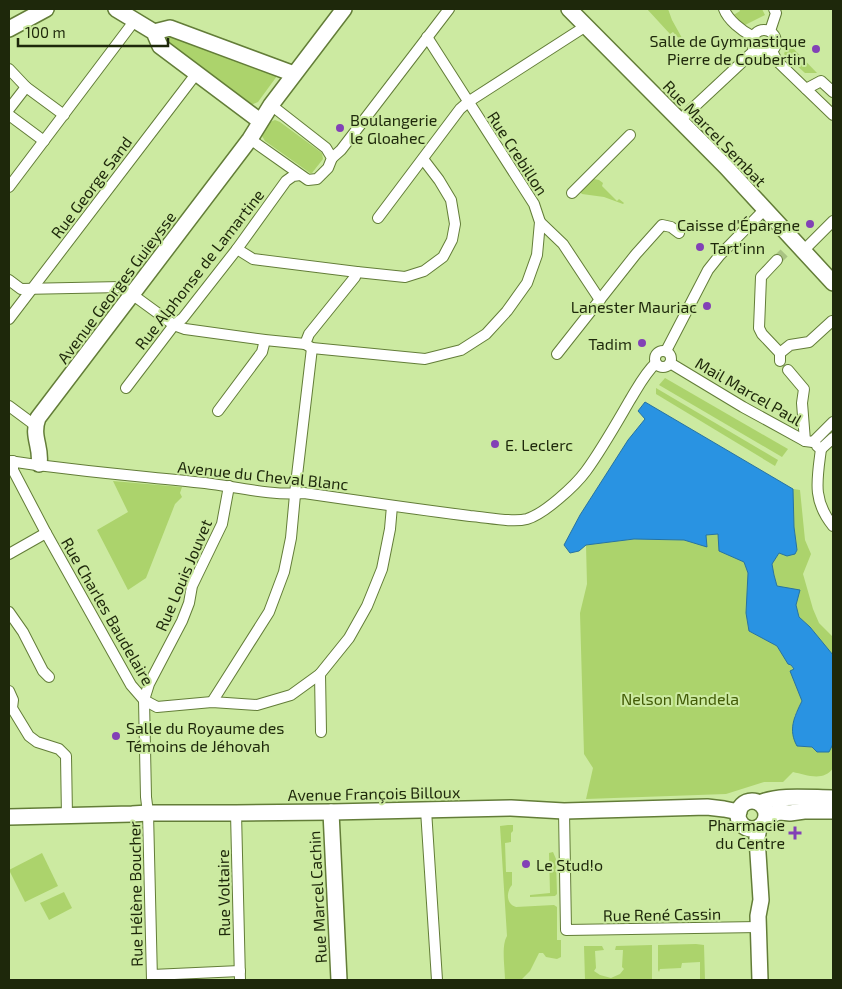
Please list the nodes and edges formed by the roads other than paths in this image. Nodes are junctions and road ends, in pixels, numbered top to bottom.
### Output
1 (46, 9) edge
2 (116, 9) edge
3 (344, 9) edge
4 (449, 9) edge
5 (569, 9) edge
6 (724, 9) edge
7 (774, 9) edge
8 (135, 20) junction
9 (586, 26) junction
10 (9, 28) edge
11 (770, 30) junction
12 (154, 32) junction
13 (752, 36) junction
14 (427, 37) junction
15 (755, 50) junction
16 (772, 51) junction
17 (9, 69) edge
18 (196, 74) junction
19 (294, 74) junction
20 (26, 87) junction
21 (806, 89) junction
22 (833, 92) edge
23 (468, 102) junction
24 (271, 105) junction
25 (9, 109) edge
26 (9, 115) edge
27 (64, 115) junction
28 (833, 115) edge
29 (680, 120) junction
30 (260, 121) junction
31 (630, 135) dead end
32 (250, 138) junction
33 (44, 141) junction
34 (332, 158) junction
35 (423, 159) junction
36 (300, 175) junction
37 (9, 187) edge
38 (572, 193) dead end
39 (764, 210) junction
40 (378, 218) dead end
41 (833, 221) edge
42 (540, 222) junction
43 (679, 233) dead end
44 (796, 248) junction
45 (237, 249) junction
46 (777, 260) tunnel mouth
47 (357, 272) junction
48 (9, 280) edge
49 (833, 283) edge
50 (32, 288) junction
51 (132, 294) junction
52 (600, 300) junction
53 (9, 319) edge
54 (832, 321) edge
55 (174, 325) junction
56 (265, 340) junction
57 (308, 346) junction
58 (666, 351) junction
59 (557, 354) dead end
60 (656, 363) junction
61 (670, 363) junction
62 (788, 370) dead end
63 (126, 388) dead end
64 (9, 406) edge
65 (218, 411) dead end
66 (833, 422) edge
67 (36, 426) junction
68 (833, 438) edge
69 (809, 441) junction
70 (821, 449) junction
71 (11, 461) edge
72 (39, 464) junction
73 (230, 486) junction
74 (294, 494) junction
75 (392, 506) junction
76 (833, 526) edge
77 (46, 533) junction
78 (9, 554) edge
79 (9, 615) edge
80 (320, 674) junction
81 (49, 677) dead end
82 (11, 695) edge
83 (144, 700) junction
84 (212, 702) junction
85 (321, 732) dead end
86 (833, 798) edge
87 (760, 804) junction
88 (426, 810) junction
89 (564, 811) junction
90 (833, 811) edge
91 (331, 812) junction
92 (739, 812) junction
93 (148, 813) junction
94 (236, 813) junction
95 (67, 816) junction
96 (9, 817) edge
97 (758, 825) junction
98 (758, 921) junction
99 (194, 974) joint
100 (240, 976) edge
101 (152, 978) edge
102 (339, 980) edge
103 (437, 980) edge
104 (760, 980) edge

1 - 10 street
2 - 8 street
3 - 19 street, Avenue Georges Guieysse
4 - 14 street
5 - 9 street, Rue Marcel Sembat
6 - 13 street
7 - 11 street
8 - 12 street
8 - 27 street
9 - 23 street
9 - 29 street, Rue Marcel Sembat
11 - 13 street
11 - 16 street
12 - 18 street
12 - 19 street
13 - 15 street
14 - 23 street, Rue Crebillon
14 - 34 street
15 - 16 street
15 - 29 street
16 - 21 street
17 - 20 street
18 - 30 street
18 - 50 street, Rue George Sand
19 - 24 street, Avenue Georges Guieysse
20 - 25 street
20 - 27 street
21 - 22 street
21 - 28 street
23 - 35 street
23 - 42 street, Rue Crebillon
24 - 30 street, Avenue Georges Guieysse
24 - 34 street
26 - 33 street
27 - 33 street
29 - 39 street, Rue Marcel Sembat
30 - 32 street, Avenue Georges Guieysse
31 - 38 street
32 - 36 street
32 - 51 street, Avenue Georges Guieysse
33 - 37 street
34 - 36 street
35 - 40 street
35 - 47 street
36 - 45 street, Rue Alphonse de Lamartine
39 - 44 street, Rue Marcel Sembat
39 - 58 street
41 - 44 street
42 - 52 street
42 - 57 street, Rue Crebillon
43 - 52 street
44 - 49 street, Rue Marcel Sembat
45 - 47 street
45 - 55 street, Rue Alphonse de Lamartine
46 - 54 street
47 - 57 street
48 - 50 street
50 - 51 street
50 - 53 street, Rue George Sand
51 - 55 street
51 - 67 street, Avenue Georges Guieysse
52 - 59 street
55 - 56 street, Rue Crebillon
55 - 63 street, Rue Alphonse de Lamartine
56 - 57 street, Rue Crebillon
56 - 65 street
57 - 74 street
58 - 60 street
58 - 61 street
60 - 61 street
60 - 75 street, Avenue du Cheval Blanc
61 - 69 street, Mail Marcel Paul
62 - 69 street
64 - 67 street
66 - 69 street
67 - 72 street
68 - 70 street
69 - 70 street, Mail Marcel Paul
70 - 76 street
71 - 72 street, Avenue du Cheval Blanc
71 - 77 street, Rue Charles Baudelaire
72 - 73 street, Avenue du Cheval Blanc
73 - 74 street, Avenue du Cheval Blanc
73 - 83 street, Rue Louis Jouvet
74 - 75 street, Avenue du Cheval Blanc
74 - 84 street
75 - 80 street
77 - 78 street
77 - 83 street, Rue Charles Baudelaire
79 - 81 street
80 - 84 street
80 - 85 street
82 - 95 street
83 - 84 street
83 - 93 street, Rue Charles Baudelaire
86 - 87 street
87 - 92 street
87 - 97 street
88 - 89 street, Avenue François Billoux
88 - 91 street, Avenue François Billoux
88 - 103 street
89 - 92 street, Avenue François Billoux
89 - 98 street, Rue René Cassin
90 - 97 street
91 - 94 street, Avenue François Billoux
91 - 102 street, Rue Marcel Cachin
92 - 97 street
93 - 94 street, Avenue François Billoux
93 - 95 street, Avenue François Billoux
93 - 101 street, Rue Hélène Boucher
94 - 100 street, Rue Voltaire
95 - 96 street, Avenue François Billoux
97 - 98 street
98 - 104 street
99 - 100 street, Rue Voltaire
99 - 101 street, Rue Hélène Boucher

